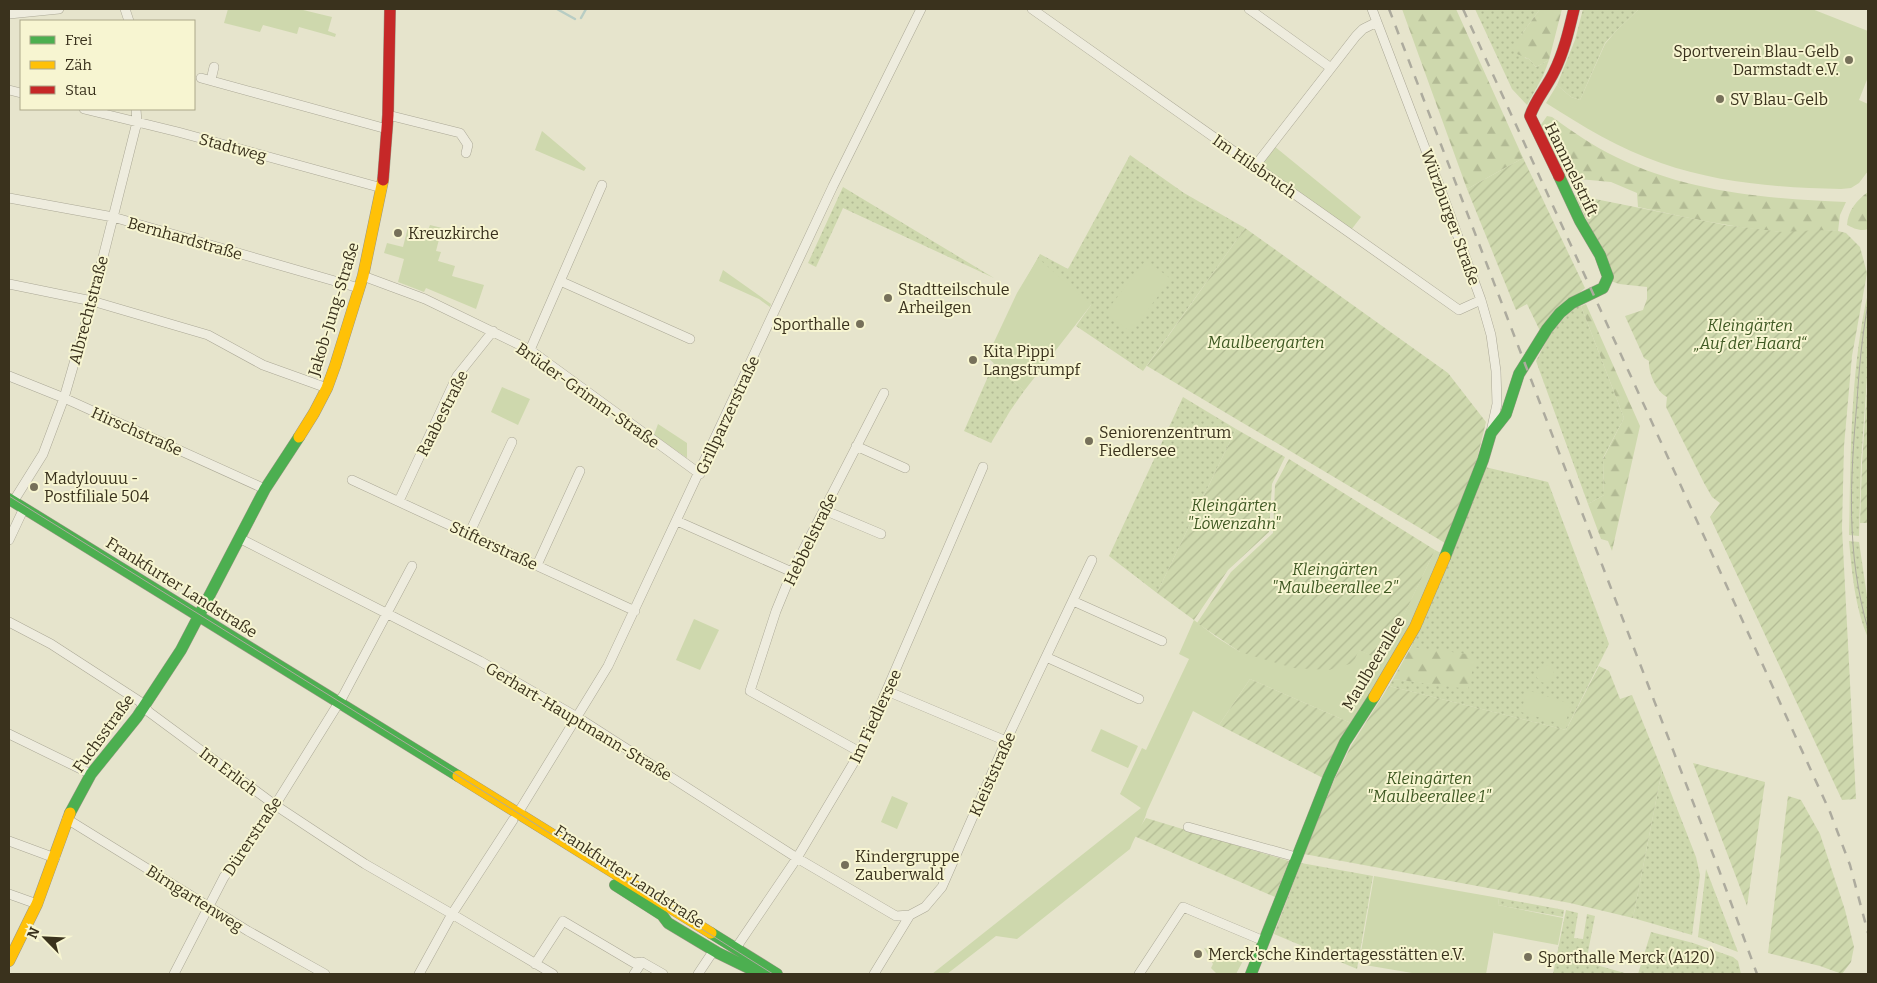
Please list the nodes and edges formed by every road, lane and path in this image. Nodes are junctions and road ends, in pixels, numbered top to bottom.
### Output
1 (59, 9) edge
2 (390, 9) edge
3 (922, 9) edge
4 (1032, 9) edge
5 (1249, 9) edge
6 (1372, 9) edge
7 (1574, 9) edge
8 (9, 14) edge
9 (1377, 22) junction
10 (214, 67) dead end
11 (1331, 68) junction
12 (201, 78) dead end
13 (211, 80) junction
14 (88, 110) edge
15 (136, 110) edge
16 (388, 114) junction
17 (137, 122) junction
18 (387, 129) junction
19 (466, 154) dead end
20 (1255, 166) junction
21 (602, 186) dead end
22 (382, 188) junction
23 (9, 198) edge
24 (113, 217) junction
25 (363, 276) junction
26 (560, 281) junction
27 (9, 284) edge
28 (1605, 286) joint
29 (360, 288) junction
30 (1481, 300) junction
31 (92, 302) junction
32 (493, 331) junction
33 (690, 339) dead end
34 (530, 350) junction
35 (9, 376) edge
36 (327, 388) junction
37 (884, 393) dead end
38 (64, 398) junction
39 (1491, 433) junction
40 (512, 442) dead end
41 (856, 446) junction
42 (983, 467) dead end
43 (905, 468) dead end
44 (580, 471) dead end
45 (700, 474) junction
46 (352, 480) dead end
47 (265, 489) junction
48 (11, 500) edge
49 (399, 501) junction
50 (24, 508) junction
51 (824, 510) junction
52 (677, 521) junction
53 (469, 534) junction
54 (880, 534) dead end
55 (239, 538) junction
56 (9, 540) edge
57 (1092, 560) dead end
58 (537, 565) junction
59 (412, 566) dead end
60 (792, 572) junction
61 (1073, 601) junction
62 (635, 611) junction
63 (388, 614) junction
64 (198, 617) junction
65 (9, 622) edge
66 (1162, 642) dead end
67 (1046, 657) junction
68 (887, 691) junction
69 (1138, 699) dead end
70 (338, 704) junction
71 (144, 706) junction
72 (577, 717) junction
73 (9, 734) edge
74 (1006, 741) junction
75 (860, 752) junction
76 (91, 774) junction
77 (275, 805) junction
78 (516, 816) junction
79 (67, 818) junction
80 (1188, 827) dead end
81 (9, 841) edge
82 (1296, 857) junction
83 (55, 858) junction
84 (797, 858) junction
85 (9, 894) edge
86 (37, 904) junction
87 (209, 906) junction
88 (452, 914) junction
89 (910, 916) junction
90 (1264, 941) junction
91 (714, 950) junction
92 (733, 953) junction
93 (9, 960) edge
94 (642, 962) junction
95 (535, 964) junction
96 (174, 974) edge
97 (325, 974) edge
98 (419, 974) edge
99 (553, 974) edge
100 (634, 974) edge
101 (663, 974) edge
102 (698, 974) edge
103 (761, 974) edge
104 (777, 974) edge
105 (874, 974) edge
106 (1139, 974) edge
107 (1252, 974) edge

1 - 8 street
2 - 16 street, Jakob-Jung-Straße
3 - 45 street, Grillparzerstraße
4 - 20 street, Im Hilsbruch
5 - 11 street
6 - 9 street, Würzburger Straße
7 - 28 street, Hammelstrift
9 - 11 street
9 - 30 street, Würzburger Straße
10 - 13 street
11 - 20 street
12 - 13 street
13 - 18 street
14 - 17 street, Stadtweg
15 - 17 street, Albrechtstraße
16 - 18 street, Jakob-Jung-Straße
16 - 19 street
17 - 22 street, Stadtweg
17 - 24 street, Albrechtstraße
18 - 22 street, Jakob-Jung-Straße
20 - 30 street, Im Hilsbruch
21 - 26 street
22 - 25 street, Jakob-Jung-Straße
23 - 24 street, Bernhardstraße
24 - 29 street, Bernhardstraße
24 - 31 street, Albrechtstraße
25 - 29 street, Jakob-Jung-Straße
25 - 32 street, Brüder-Grimm-Straße
26 - 33 street
26 - 34 street
27 - 31 street
28 - 39 street, Maulbeerallee
29 - 36 street, Jakob-Jung-Straße
30 - 39 street, Würzburger Straße
31 - 36 street
31 - 38 street, Albrechtstraße
32 - 34 street, Brüder-Grimm-Straße
32 - 49 street, Raabestraße
34 - 45 street, Brüder-Grimm-Straße
35 - 38 street, Hirschstraße
36 - 47 street, Jakob-Jung-Straße
37 - 41 street, Hebbelstraße
38 - 47 street, Hirschstraße
38 - 48 street, Albrechtstraße
39 - 82 street, Maulbeerallee
40 - 53 street
41 - 43 street
41 - 51 street, Hebbelstraße
42 - 68 street, Im Fiedlersee
44 - 58 street
45 - 52 street, Grillparzerstraße
46 - 49 street, Stifterstraße
47 - 55 street, Jakob-Jung-Straße
48 - 50 street, Frankfurter Landstraße
49 - 53 street, Stifterstraße
50 - 56 street
50 - 64 street, Frankfurter Landstraße
51 - 54 street
51 - 60 street, Hebbelstraße
52 - 60 street
52 - 62 street, Grillparzerstraße
53 - 58 street, Stifterstraße
55 - 63 street, Gerhart-Hauptmann-Straße
55 - 64 street, Jakob-Jung-Straße
57 - 61 street, Kleiststraße
58 - 62 street, Stifterstraße
59 - 63 street, Dürerstraße
60 - 75 street, Hebbelstraße
61 - 66 street
61 - 67 street, Kleiststraße
62 - 72 street, Grillparzerstraße
63 - 70 street, Dürerstraße
63 - 72 street, Gerhart-Hauptmann-Straße
64 - 70 street, Frankfurter Landstraße
64 - 71 street, Fuchsstraße
65 - 71 street, Im Erlich
67 - 69 street
67 - 74 street, Kleiststraße
68 - 74 street
68 - 75 street, Im Fiedlersee
70 - 77 street, Dürerstraße
70 - 78 street, Frankfurter Landstraße
71 - 76 street, Fuchsstraße
71 - 77 street, Im Erlich
72 - 78 street, Grillparzerstraße
72 - 84 street, Gerhart-Hauptmann-Straße
73 - 76 street
74 - 89 street, Kleiststraße
75 - 84 street, Im Fiedlersee
76 - 79 street, Fuchsstraße
77 - 87 street, Dürerstraße
77 - 88 street, Im Erlich
78 - 88 street, Grillparzerstraße
78 - 91 street, Frankfurter Landstraße
78 - 92 street, Frankfurter Landstraße
79 - 83 street, Fuchsstraße
79 - 87 street, Birngartenweg
80 - 82 street
81 - 83 street
82 - 90 street, Maulbeerallee
83 - 86 street, Fuchsstraße
84 - 89 street, Gerhart-Hauptmann-Straße
84 - 92 street, Im Fiedlersee
85 - 86 street
86 - 93 street, Fuchsstraße
87 - 96 street, Dürerstraße
87 - 97 street, Birngartenweg
88 - 95 street, Im Erlich
88 - 98 street, Grillparzerstraße
89 - 105 street, Kleiststraße
90 - 106 street
90 - 107 street, Maulbeerallee
91 - 92 street, Frankfurter Landstraße
91 - 102 street
92 - 103 street, Frankfurter Landstraße
92 - 104 street, Frankfurter Landstraße
94 - 95 street
94 - 100 street
94 - 101 street
95 - 99 street, Im Erlich

